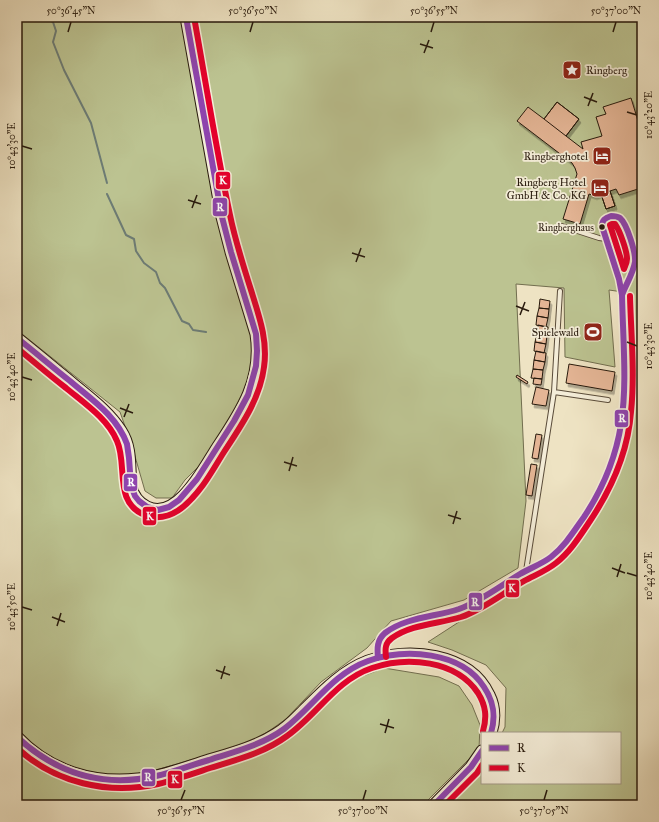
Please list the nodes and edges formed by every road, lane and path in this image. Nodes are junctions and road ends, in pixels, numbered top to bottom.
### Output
1 (186, 17) edge
2 (562, 226) dead end
3 (606, 239) junction
4 (560, 292) dead end
5 (622, 295) junction
6 (17, 338) edge
7 (554, 392) junction
8 (608, 400) dead end
9 (526, 571) junction
10 (378, 658) junction
11 (490, 732) edge
12 (17, 737) edge
13 (481, 753) edge
14 (434, 805) edge

1 - 6 main road
2 - 3 lane
3 - 5 lane
3 - 5 lane
4 - 7 lane
5 - 9 lane
7 - 8 lane
7 - 9 lane
9 - 10 lane
10 - 11 main road
10 - 12 main road
13 - 14 main road

